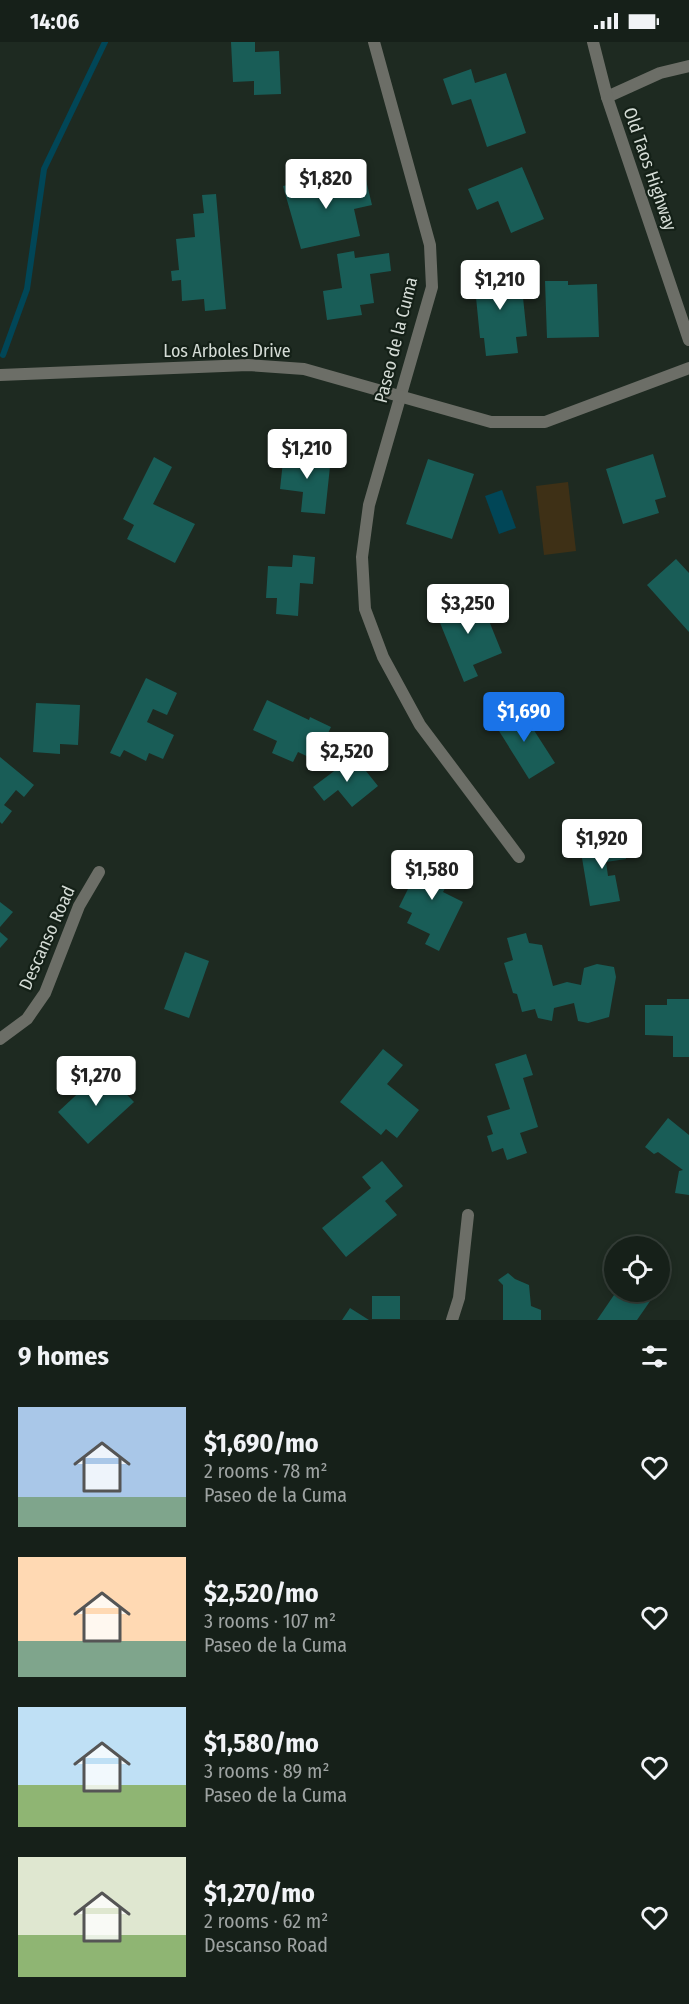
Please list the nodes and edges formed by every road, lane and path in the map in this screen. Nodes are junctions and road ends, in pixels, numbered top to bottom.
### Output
1 (374, 42) edge
2 (593, 42) edge
3 (689, 66) edge
4 (607, 97) junction
5 (689, 340) edge
6 (689, 369) edge
7 (0, 375) edge
8 (402, 395) junction
9 (519, 856) dead end
10 (99, 872) dead end
11 (0, 1039) edge
12 (468, 1215) dead end
13 (452, 1320) edge

1 - 8 street, Paseo de la Cuma
2 - 4 street, Old Taos Highway
3 - 4 street
4 - 5 street, Old Taos Highway
6 - 8 street, Los Arboles Drive
7 - 8 street, Los Arboles Drive
8 - 9 street, Paseo de la Cuma
10 - 11 street, Descanso Road
12 - 13 street

